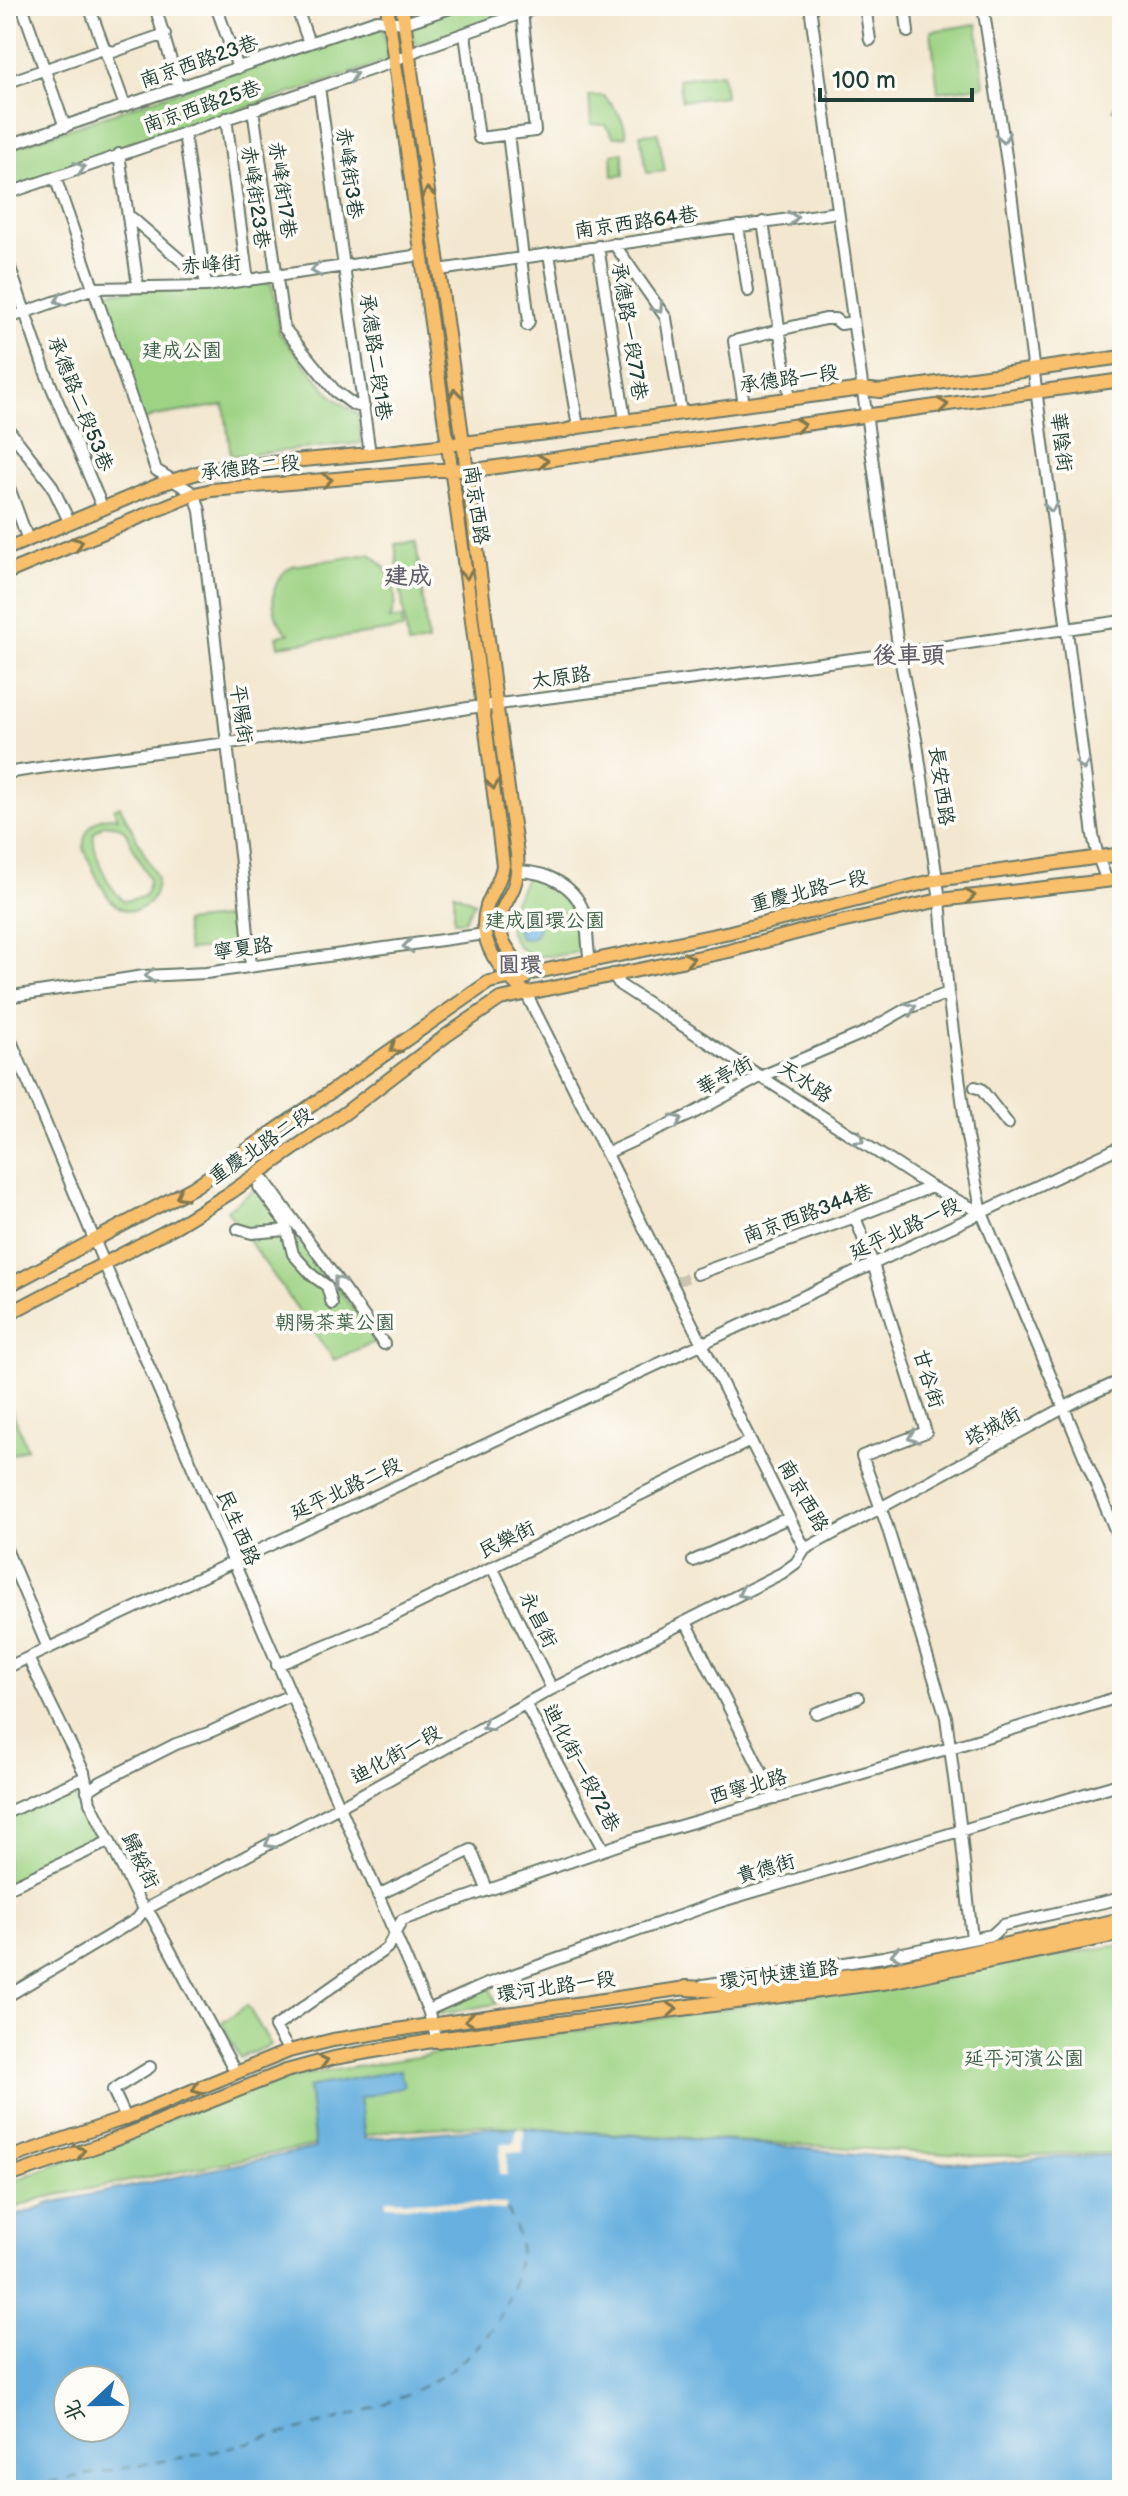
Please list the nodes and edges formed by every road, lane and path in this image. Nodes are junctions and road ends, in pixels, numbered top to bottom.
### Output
1 (22, 6) edge
2 (89, 6) edge
3 (155, 6) edge
4 (216, 6) edge
5 (296, 6) edge
6 (387, 6) edge
7 (402, 6) edge
8 (456, 6) edge
9 (542, 6) edge
10 (810, 6) edge
11 (865, 6) edge
12 (905, 6) edge
13 (983, 6) edge
14 (522, 12) junction
15 (389, 20) junction
16 (405, 23) junction
17 (908, 32) dead end
18 (165, 34) junction
19 (465, 34) junction
20 (870, 40) dead end
21 (309, 43) junction
22 (103, 49) junction
23 (410, 53) junction
24 (395, 60) junction
25 (238, 68) junction
26 (44, 70) junction
27 (6, 83) edge
28 (319, 87) junction
29 (179, 88) junction
30 (125, 106) junction
31 (253, 109) junction
32 (226, 118) junction
33 (65, 127) junction
34 (184, 133) junction
35 (508, 134) junction
36 (6, 146) edge
37 (119, 154) junction
38 (55, 177) junction
39 (6, 194) edge
40 (838, 212) junction
41 (128, 218) junction
42 (763, 222) junction
43 (738, 226) junction
44 (614, 244) junction
45 (598, 246) junction
46 (549, 254) junction
47 (421, 255) junction
48 (6, 256) edge
49 (522, 258) junction
50 (344, 265) junction
51 (439, 270) junction
52 (204, 274) junction
53 (276, 276) junction
54 (248, 281) junction
55 (138, 286) junction
56 (206, 286) junction
57 (94, 288) junction
58 (748, 291) dead end
59 (25, 312) junction
60 (6, 319) edge
61 (853, 322) junction
62 (527, 325) dead end
63 (781, 330) junction
64 (1122, 357) edge
65 (1033, 369) junction
66 (1122, 380) edge
67 (862, 389) junction
68 (1037, 392) junction
69 (790, 399) junction
70 (744, 405) junction
71 (364, 407) junction
72 (681, 413) junction
73 (866, 416) junction
74 (625, 420) junction
75 (578, 427) junction
76 (6, 430) edge
77 (462, 444) junction
78 (447, 446) junction
79 (370, 454) junction
80 (451, 469) junction
81 (466, 471) junction
82 (6, 479) edge
83 (173, 480) junction
84 (195, 494) junction
85 (103, 509) junction
86 (70, 523) junction
87 (28, 540) junction
88 (6, 549) edge
89 (6, 573) edge
90 (1122, 621) edge
91 (1066, 628) junction
92 (899, 653) junction
93 (496, 705) junction
94 (482, 706) junction
95 (226, 743) junction
96 (6, 773) edge
97 (1122, 854) edge
98 (1098, 857) junction
99 (518, 871) junction
100 (1122, 879) edge
101 (936, 880) junction
102 (1107, 881) junction
103 (940, 900) junction
104 (485, 934) junction
105 (590, 961) junction
106 (251, 966) junction
107 (524, 974) junction
108 (613, 974) junction
109 (507, 977) junction
110 (526, 993) junction
111 (948, 993) junction
112 (6, 997) edge
113 (6, 1029) edge
114 (762, 1076) junction
115 (975, 1087) dead end
116 (1008, 1124) dead end
117 (1122, 1146) edge
118 (607, 1153) junction
119 (259, 1180) junction
120 (931, 1187) junction
121 (982, 1213) junction
122 (855, 1217) junction
123 (238, 1229) dead end
124 (286, 1230) junction
125 (94, 1241) junction
126 (104, 1263) junction
127 (873, 1264) junction
128 (697, 1274) tunnel mouth
129 (6, 1287) edge
130 (332, 1304) dead end
131 (6, 1315) edge
132 (702, 1342) junction
133 (384, 1344) dead end
134 (1122, 1380) edge
135 (1063, 1409) junction
136 (750, 1441) junction
137 (881, 1506) junction
138 (788, 1518) junction
139 (1122, 1546) edge
140 (6, 1549) edge
141 (805, 1549) junction
142 (233, 1561) junction
143 (693, 1561) dead end
144 (492, 1567) junction
145 (10, 1571) edge
146 (686, 1622) junction
147 (48, 1648) junction
148 (28, 1658) junction
149 (277, 1665) junction
150 (6, 1668) edge
151 (552, 1689) junction
152 (290, 1695) junction
153 (1122, 1696) edge
154 (858, 1698) dead end
155 (526, 1705) junction
156 (816, 1713) dead end
157 (950, 1748) junction
158 (85, 1777) junction
159 (1122, 1783) edge
160 (87, 1791) junction
161 (775, 1799) junction
162 (339, 1807) junction
163 (6, 1813) edge
164 (961, 1831) junction
165 (110, 1841) junction
166 (603, 1849) junction
167 (6, 1889) edge
168 (487, 1889) junction
169 (378, 1895) junction
170 (1122, 1898) edge
171 (144, 1910) junction
172 (1122, 1912) edge
173 (1122, 1920) edge
174 (1122, 1933) edge
175 (395, 1934) junction
176 (992, 1935) junction
177 (972, 1939) junction
178 (686, 1988) junction
179 (6, 1997) edge
180 (428, 2010) junction
181 (436, 2033) junction
182 (289, 2051) junction
183 (150, 2067) dead end
184 (236, 2073) junction
185 (126, 2118) junction
186 (6, 2159) edge
187 (6, 2177) edge

1 - 26 street
2 - 22 street
3 - 18 street
4 - 25 street
5 - 21 street
6 - 15 main road, 南京西路
7 - 16 main road, 南京西路
8 - 16 street
9 - 14 street, 南京西路25巷
10 - 40 street, 長安西路
11 - 20 street
12 - 17 street
13 -> 65 street, 華陰街
14 - 19 street, 南京西路25巷
14 - 35 street
15 - 16 street, 南京西路23巷
15 - 21 street, 南京西路23巷
15 - 24 main road, 南京西路
16 - 23 main road, 南京西路
18 - 22 street
18 - 29 street
19 - 23 street, 南京西路25巷
19 - 35 street
21 - 25 street, 南京西路23巷
22 - 26 street
22 - 30 street
23 - 24 street, 南京西路25巷
51 -> 23 main road, 南京西路
28 -> 24 street, 南京西路25巷
24 - 47 main road, 南京西路
25 - 29 street, 南京西路23巷
26 - 27 street
26 - 33 street
28 - 31 street, 南京西路25巷
28 - 50 street, 赤峰街3巷
29 - 30 street, 南京西路23巷
30 - 33 street, 南京西路23巷
31 - 32 street, 南京西路25巷
31 - 53 street, 赤峰街17巷
32 - 34 street, 南京西路25巷
32 - 54 street, 赤峰街23巷
33 - 36 street, 南京西路23巷
34 - 37 street, 南京西路25巷
34 - 52 street
35 - 49 street
38 -> 37 street, 南京西路25巷
37 - 41 street
38 - 39 street, 南京西路25巷
38 - 57 street
42 -> 40 street, 南京西路64巷
40 - 61 street, 長安西路
41 - 52 street
41 - 55 street
42 - 43 street, 南京西路64巷
42 - 63 street
43 - 44 street, 南京西路64巷
43 - 58 street
44 - 45 street, 南京西路64巷
44 -> 72 street
45 - 46 street, 南京西路64巷
45 - 74 street, 承德路一段77巷
46 - 49 street, 南京西路64巷
46 - 75 street
47 - 50 street, 赤峰街
47 - 78 main road, 南京西路
48 - 59 street, 承德路二段53巷
49 - 51 street, 南京西路64巷
49 - 62 street
50 -> 53 street, 赤峰街
50 - 71 street, 承德路二段1巷
77 -> 51 main road, 南京西路
52 - 56 street
53 - 54 street, 赤峰街
53 - 71 street, 赤峰街17巷
54 - 56 street, 赤峰街
55 - 56 street, 赤峰街
55 - 57 street, 赤峰街
57 -> 59 street, 赤峰街
57 - 83 street
59 - 60 street, 赤峰街
59 - 85 street, 承德路二段53巷
61 - 63 street
61 - 67 street, 長安西路
63 - 69 street
63 - 70 street
64 - 65 main road, 承德路一段
65 - 67 main road, 承德路一段
65 - 68 street, 華陰街
66 - 68 main road
67 - 69 main road, 承德路一段
67 - 73 street, 長安西路
73 -> 68 main road
68 -> 91 street, 華陰街
69 - 70 main road, 承德路一段
70 - 72 main road, 承德路一段
71 - 79 street, 承德路二段1巷
72 - 74 main road, 承德路一段
81 -> 73 main road
73 - 92 street, 長安西路
74 - 75 main road, 承德路一段
75 - 77 main road, 承德路一段
76 - 86 street
77 - 78 main road, 承德路二段
77 - 81 main road, 南京西路
78 - 79 main road, 承德路二段
78 - 80 main road, 南京西路
79 - 83 main road, 承德路二段
80 - 81 main road, 承德路二段
84 -> 80 main road, 承德路二段
80 -> 94 main road, 南京西路
81 - 93 main road, 南京西路
82 - 87 street
83 - 84 street
83 - 85 main road, 承德路二段
89 -> 84 main road, 承德路二段
84 - 95 street, 平陽街
85 - 86 main road, 承德路二段
86 - 87 main road, 承德路二段
87 - 88 main road, 承德路二段
90 - 91 street, 太原路
91 - 92 street, 太原路
91 -> 98 street, 華陰街
92 - 93 street, 太原路
92 - 101 street, 長安西路
93 - 94 street, 太原路
93 - 99 main road, 南京西路
94 - 95 street, 太原路
94 -> 104 main road, 南京西路
95 - 96 street, 太原路
95 - 106 street, 平陽街
97 - 98 main road, 重慶北路一段
98 - 101 main road, 重慶北路一段
98 - 102 street, 華陰街
99 - 105 street
99 - 107 main road, 南京西路
100 - 102 main road, 重慶北路一段
101 - 103 street, 長安西路
101 - 105 main road, 重慶北路一段
103 -> 102 main road, 重慶北路一段
108 -> 103 main road, 重慶北路一段
103 - 111 street, 長安西路
104 -> 106 street, 寧夏路
104 - 109 main road, 南京西路
105 - 107 main road, 重慶北路一段
106 -> 112 street, 寧夏路
107 - 109 main road, 重慶北路一段
107 - 110 main road, 南京西路
108 - 110 main road, 重慶北路一段
108 - 114 street, 天水路
109 - 110 main road, 南京西路
109 -> 125 main road, 重慶北路二段
110 - 118 street, 南京西路
110 - 119 main road, 重慶北路二段
114 -> 111 street, 華亭街
111 - 121 street, 長安西路
113 - 125 street, 民生西路
118 -> 114 street, 華亭街
114 -> 120 street, 天水路
115 - 116 street
117 - 121 street, 延平北路一段
118 - 132 street, 南京西路
119 - 124 street
119 - 126 main road, 重慶北路二段
133 -> 119 street
120 - 121 street, 天水路
120 - 122 street, 南京西路344巷
121 - 127 street, 延平北路一段
121 - 135 street, 長安西路
122 - 127 street
122 - 128 street, 南京西路344巷
123 - 124 street
124 - 130 street
125 - 126 street, 民生西路
125 - 129 main road, 重慶北路二段
126 - 131 main road, 重慶北路二段
126 - 142 street, 民生西路
127 - 132 street, 延平北路一段
127 -> 137 street, 甘谷街
132 - 136 street, 南京西路
132 - 142 street, 延平北路二段
134 - 135 street, 塔城街
135 - 137 street, 塔城街
135 - 139 street, 長安西路
136 - 138 street, 南京西路
136 - 144 street, 民樂街
137 - 141 street, 南京西路
137 - 157 street
138 - 141 street, 南京西路
138 - 143 street
140 - 145 street
141 -> 146 street, 迪化街一段
142 - 147 street, 延平北路二段
142 - 149 street, 民生西路
144 - 149 street, 民樂街
144 - 151 street, 永昌街
145 - 147 street
146 - 151 street, 迪化街一段
146 - 161 street
147 - 148 street, 延平北路二段
148 - 150 street, 延平北路二段
148 - 158 street, 歸綏街
149 - 152 street, 民生西路
151 - 155 street, 迪化街一段
152 - 160 street
152 - 162 street, 民生西路
153 - 157 street, 西寧北路
154 - 156 street
155 -> 162 street, 迪化街一段
155 - 166 street, 迪化街一段72巷
157 - 161 street, 西寧北路
157 - 164 street
158 - 160 street, 歸綏街
158 - 163 street
159 - 164 street, 貴德街
160 - 165 street, 歸綏街
161 - 166 street, 西寧北路
162 - 169 street, 民生西路
162 -> 171 street, 迪化街一段
164 - 177 street
164 - 180 street, 貴德街
165 - 167 street
165 - 171 street, 歸綏街
166 - 168 street, 西寧北路
168 - 169 street
168 - 175 street, 西寧北路
169 - 175 street, 民生西路
170 - 176 street, 環河北路一段
171 - 179 street, 迪化街一段
171 - 184 street, 歸綏街
172 - 176 highway
173 - 178 highway, 環河快速道路
181 -> 174 highway, 環河快速道路
175 - 180 street, 民生西路
175 - 182 street, 西寧北路
176 - 177 street, 環河北路一段
177 -> 178 street, 環河北路一段
178 -> 181 main road, 環河北路一段
180 - 181 street, 民生西路
181 - 182 main road, 環河北路一段
187 -> 181 main road, 環河北路一段
182 - 184 main road, 環河北路一段
183 - 185 street
184 -> 185 main road, 環河北路一段
185 - 186 main road, 環河北路一段

